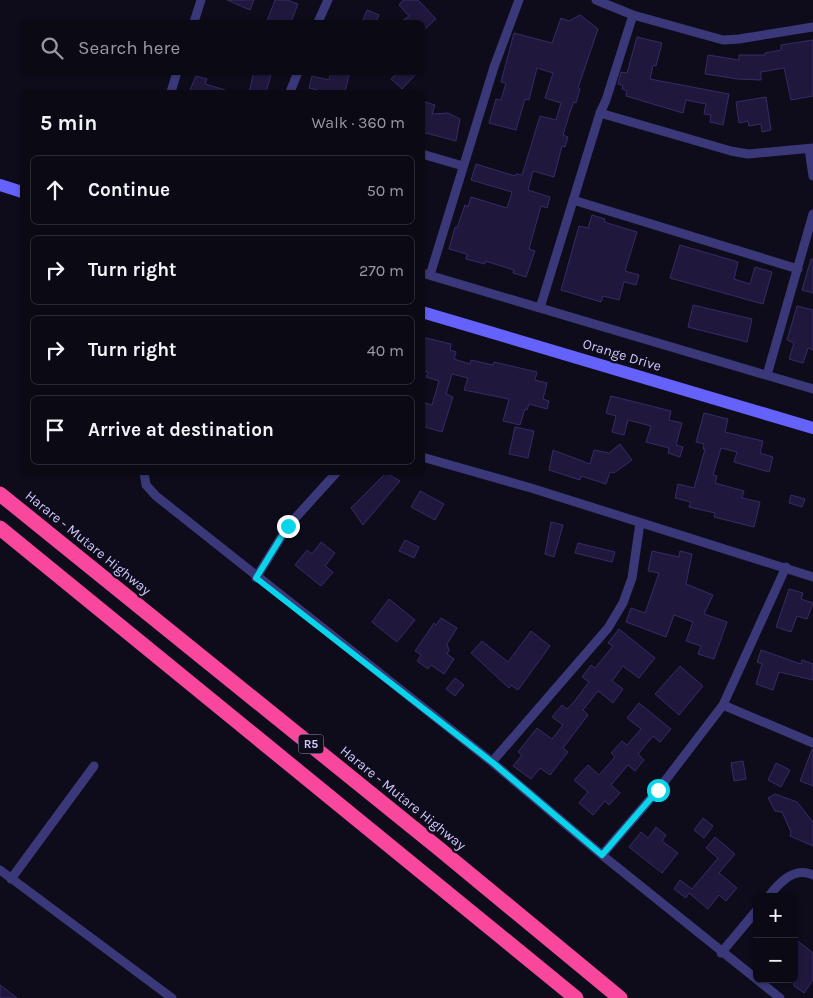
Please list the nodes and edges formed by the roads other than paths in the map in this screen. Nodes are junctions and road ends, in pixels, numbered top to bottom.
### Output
1 (202, 0) edge
2 (328, 0) edge
3 (519, 0) edge
4 (596, 0) edge
5 (634, 15) junction
6 (195, 20) edge
7 (319, 20) edge
8 (813, 27) edge
9 (176, 75) edge
10 (297, 75) edge
11 (172, 90) edge
12 (291, 90) edge
13 (600, 113) junction
14 (811, 148) edge
15 (425, 155) edge
16 (463, 166) junction
17 (813, 176) edge
18 (0, 185) edge
19 (20, 191) edge
20 (573, 200) junction
21 (813, 214) edge
22 (798, 269) junction
23 (426, 274) edge
24 (540, 308) junction
25 (425, 313) edge
26 (767, 376) junction
27 (813, 389) edge
28 (813, 428) edge
29 (425, 458) edge
30 (144, 475) edge
31 (334, 475) edge
32 (0, 494) edge
33 (640, 522) junction
34 (0, 528) edge
35 (786, 567) junction
36 (813, 577) edge
37 (256, 578) junction
38 (723, 705) junction
39 (813, 743) edge
40 (492, 762) junction
41 (94, 766) dead end
42 (602, 855) junction
43 (0, 870) edge
44 (813, 875) edge
45 (12, 879) junction
46 (771, 893) edge
47 (753, 915) edge
48 (721, 953) junction
49 (172, 998) edge
50 (576, 998) edge
51 (620, 998) edge
52 (780, 998) edge

1 - 6 street
2 - 7 street
3 - 16 street
4 - 5 street
5 - 8 street
5 - 13 street
9 - 11 street
10 - 12 street
13 - 14 street
13 - 20 street
14 - 17 street
15 - 16 street
16 - 23 street
18 - 19 street
20 - 22 street
20 - 24 street
21 - 22 street
22 - 26 street
23 - 24 street
24 - 26 street
25 - 28 street, Orange Drive
26 - 27 street
29 - 33 street
30 - 37 street
31 - 37 street
32 - 51 highway, Harare - Mutare Highway / R5
33 - 35 street
33 - 40 street
34 - 50 highway, R5
35 - 36 street
35 - 38 street
37 - 40 street
38 - 39 street
38 - 42 street
40 - 42 street
41 - 45 street
42 - 48 street
43 - 45 street
44 - 46 street
45 - 49 street
47 - 48 street
48 - 52 street

